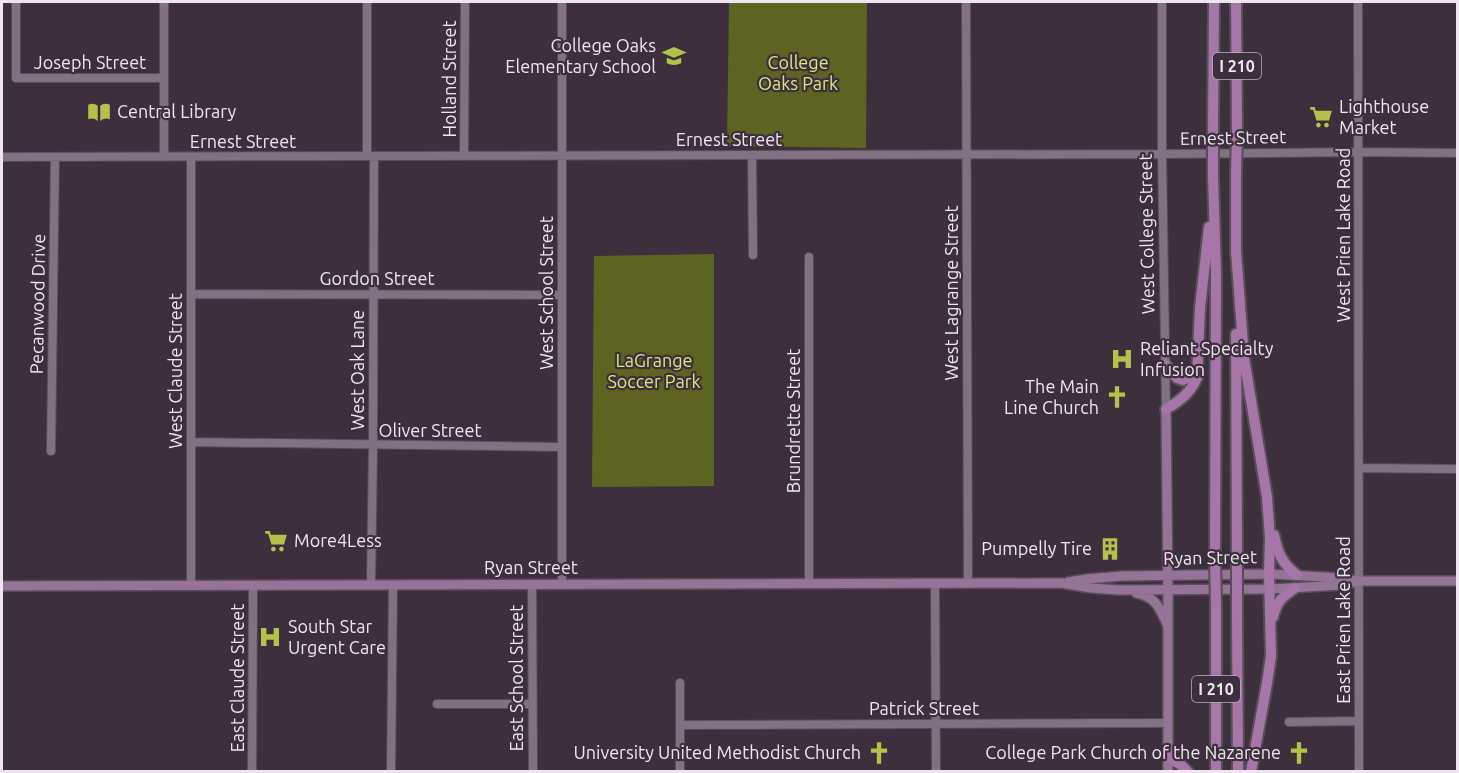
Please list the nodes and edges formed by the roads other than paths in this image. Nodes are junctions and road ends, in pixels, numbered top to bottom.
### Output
1 (16, 2) edge
2 (164, 2) edge
3 (367, 2) edge
4 (465, 2) edge
5 (562, 2) edge
6 (966, 2) edge
7 (1162, 2) edge
8 (1214, 2) edge
9 (1236, 2) edge
10 (1358, 2) edge
11 (164, 78) junction
12 (1358, 152) junction
13 (1458, 153) edge
14 (1162, 154) junction
15 (370, 155) junction
16 (752, 155) junction
17 (966, 155) junction
18 (464, 156) junction
19 (562, 156) junction
20 (2, 157) edge
21 (55, 157) junction
22 (164, 157) junction
23 (191, 158) junction
24 (1214, 191) junction
25 (1236, 251) junction
26 (753, 255) dead end
27 (808, 257) dead end
28 (192, 294) junction
29 (374, 294) junction
30 (562, 295) junction
31 (1165, 364) junction
32 (1198, 367) junction
33 (1166, 409) junction
34 (191, 442) junction
35 (373, 445) junction
36 (561, 447) junction
37 (51, 451) dead end
38 (1359, 468) junction
39 (1458, 469) edge
40 (1269, 512) junction
41 (1269, 574) junction
42 (1168, 575) junction
43 (1297, 575) junction
44 (1359, 581) junction
45 (1458, 582) edge
46 (1061, 583) junction
47 (809, 584) junction
48 (935, 584) junction
49 (968, 584) junction
50 (191, 585) junction
51 (253, 585) junction
52 (371, 585) junction
53 (393, 585) junction
54 (531, 585) junction
55 (562, 585) junction
56 (2, 586) edge
57 (1295, 588) junction
58 (1119, 590) junction
59 (1168, 590) junction
60 (1270, 590) junction
61 (1168, 627) junction
62 (1271, 636) junction
63 (680, 683) dead end
64 (532, 704) junction
65 (437, 705) dead end
66 (1359, 721) junction
67 (1289, 722) dead end
68 (1168, 723) junction
69 (936, 724) junction
70 (680, 725) junction
71 (1168, 757) junction
72 (252, 771) edge
73 (391, 771) edge
74 (533, 771) edge
75 (680, 771) edge
76 (936, 771) edge
77 (1168, 771) edge
78 (1188, 771) edge
79 (1216, 771) edge
80 (1238, 771) edge
81 (1251, 771) edge
82 (1359, 771) edge

1 - 11 street, Joseph Street
2 - 11 street
3 - 15 street, West Oak Lane
4 - 18 street, Holland Street
5 - 19 street, West School Street
6 - 17 street, West Lagrange Street
7 - 14 street, West College Street
8 - 24 highway, I 210, bridge
9 - 25 highway, I 210, bridge
10 - 12 street, West Prien Lake Road
11 - 22 street
12 - 13 street, Ernest Street
12 - 14 street, Ernest Street
12 - 38 street, West Prien Lake Road
14 - 17 street, Ernest Street
14 - 31 street, West College Street
15 - 18 street, Ernest Street
15 - 23 street, Ernest Street
15 - 29 street, West Oak Lane
16 - 17 street, Ernest Street
16 - 19 street, Ernest Street
16 - 26 street
17 - 49 street, West Lagrange Street
18 - 19 street, Ernest Street
19 - 30 street, West School Street
20 - 21 street, Ernest Street
21 - 22 street, Ernest Street
21 - 37 street, Pecanwood Drive
22 - 23 street, Ernest Street
23 - 28 street, West Claude Street
24 - 32 highway
24 - 79 highway, I 210, bridge
25 - 40 highway
25 - 80 highway, I 210, bridge
27 - 47 street, Brundrette Street
28 - 29 street, Gordon Street
28 - 34 street, West Claude Street
29 - 30 street, Gordon Street
29 - 35 street, West Oak Lane
30 - 36 street, West School Street
31 - 32 highway
31 - 33 street, West College Street
32 - 33 highway
33 - 42 main road, West College Street
34 - 35 street, Oliver Street
34 - 50 street, West Claude Street
35 - 36 street, Oliver Street
35 - 52 street, West Oak Lane
36 - 55 street, West School Street
38 - 39 street
38 - 44 street, East Prien Lake Road
40 - 41 highway
40 - 43 highway
41 - 42 main road, Ryan Street
41 - 43 main road, Ryan Street
41 - 60 highway
42 - 46 main road, Ryan Street
42 - 59 main road, West College Street
43 - 44 main road, Ryan Street
44 - 45 main road, Ryan Street
44 - 57 main road, Ryan Street
44 - 66 street, East Prien Lake Road
46 - 49 main road, Ryan Street
46 - 58 main road, Ryan Street
47 - 48 main road, Ryan Street
47 - 55 main road, Ryan Street
48 - 49 main road, Ryan Street
48 - 69 street
50 - 51 main road, Ryan Street
50 - 56 main road, Ryan Street
51 - 52 main road, Ryan Street
51 - 72 street, East Claude Street
52 - 53 main road, Ryan Street
53 - 54 main road, Ryan Street
53 - 73 street
54 - 55 main road, Ryan Street
54 - 64 street, East School Street
57 - 60 main road, Ryan Street
57 - 62 highway
58 - 59 main road, Ryan Street
58 - 61 main road
59 - 60 main road, Ryan Street
59 - 61 main road, West College Street
60 - 62 highway
61 - 68 main road, West College Street
62 - 81 highway
63 - 70 street
64 - 65 street
64 - 74 street, East School Street
66 - 67 street
66 - 82 street, East Prien Lake Road
68 - 69 street, Patrick Street
68 - 71 main road, West College Street
69 - 70 street, Patrick Street
69 - 76 street
70 - 75 street
71 - 77 main road, West College Street
71 - 78 highway

